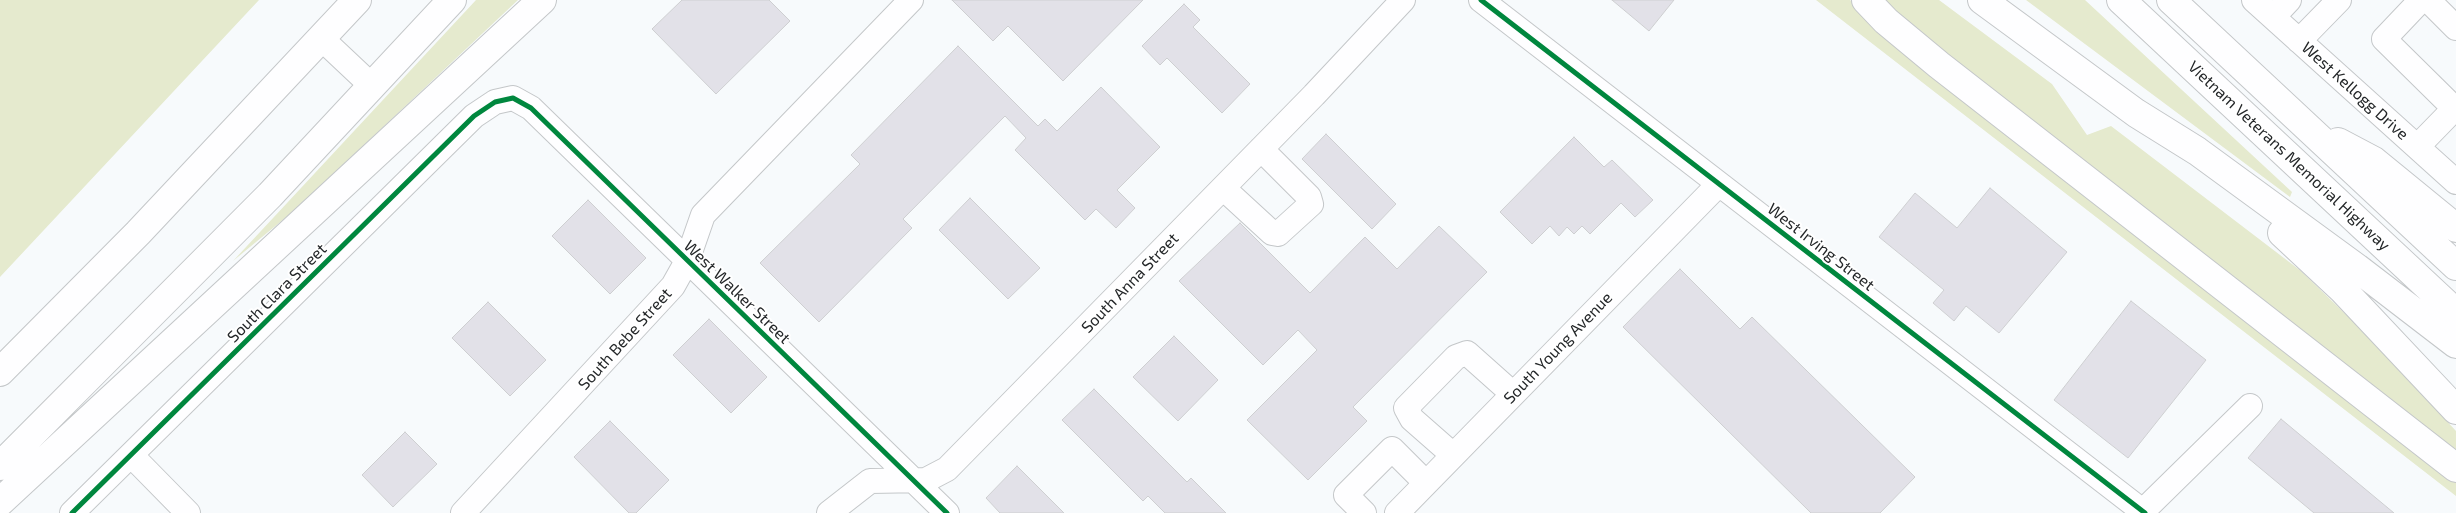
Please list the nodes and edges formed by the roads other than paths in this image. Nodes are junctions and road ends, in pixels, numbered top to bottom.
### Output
1 (357, 0) edge
2 (452, 0) edge
3 (542, 0) edge
4 (911, 0) edge
5 (1403, 0) edge
6 (1481, 0) edge
7 (1866, 0) edge
8 (1982, 0) edge
9 (2122, 0) edge
10 (2171, 0) edge
11 (2254, 0) edge
12 (2289, 0) edge
13 (2339, 0) edge
14 (2421, 0) edge
15 (2428, 0) edge
16 (2273, 17) junction
17 (2456, 28) edge
18 (321, 38) junction
19 (2299, 41) junction
20 (372, 86) junction
21 (505, 100) joint
22 (2456, 108) edge
23 (2306, 125) junction
24 (2177, 144) junction
25 (2417, 147) junction
26 (1261, 149) junction
27 (2456, 182) edge
28 (1719, 184) junction
29 (1223, 188) junction
30 (2456, 228) edge
31 (687, 261) junction
32 (2456, 266) edge
33 (2456, 313) edge
34 (2456, 344) edge
35 (0, 372) edge
36 (1513, 394) junction
37 (2250, 406) dead end
38 (2456, 410) edge
39 (131, 455) junction
40 (1453, 455) junction
41 (0, 466) edge
42 (2456, 468) edge
43 (912, 479) junction
44 (1426, 483) junction
45 (0, 502) edge
46 (2144, 512) edge
47 (72, 513) edge
48 (188, 513) edge
49 (463, 513) edge
50 (829, 513) edge
51 (947, 513) edge
52 (1364, 513) edge
53 (1397, 513) edge

1 - 18 highway
2 - 20 highway
3 - 45 highway
4 - 31 street, South Bebe Street
5 - 26 street, South Anna Street
6 - 28 street, West Irving Street
7 - 42 highway
8 - 24 highway
9 - 33 highway, Vietnam Veterans Memorial Highway
10 - 23 highway
11 - 16 street, West Kellogg Drive
12 - 16 street
13 - 19 street
14 - 22 street
15 - 17 street
16 - 19 street, West Kellogg Drive
18 - 20 street
18 - 35 highway
19 - 25 street, West Kellogg Drive
20 - 41 highway
21 - 31 street, West Walker Street
21 - 39 street, South Clara Street
22 - 25 street
23 - 30 highway
23 - 32 highway
24 - 34 highway
24 - 38 highway
25 - 27 street, West Kellogg Drive
26 - 29 street, South Anna Street
26 - 29 street
28 - 36 street, South Young Avenue
28 - 46 street, West Irving Street
29 - 43 street, South Anna Street
31 - 43 street, West Walker Street
31 - 49 street, South Bebe Street
36 - 40 street, South Young Avenue
36 - 40 street
37 - 46 street
39 - 47 street, South Clara Street
39 - 48 street
40 - 44 street, South Young Avenue
43 - 50 street, South Anna Street
43 - 51 street, West Walker Street
44 - 52 street
44 - 53 street, South Young Avenue

